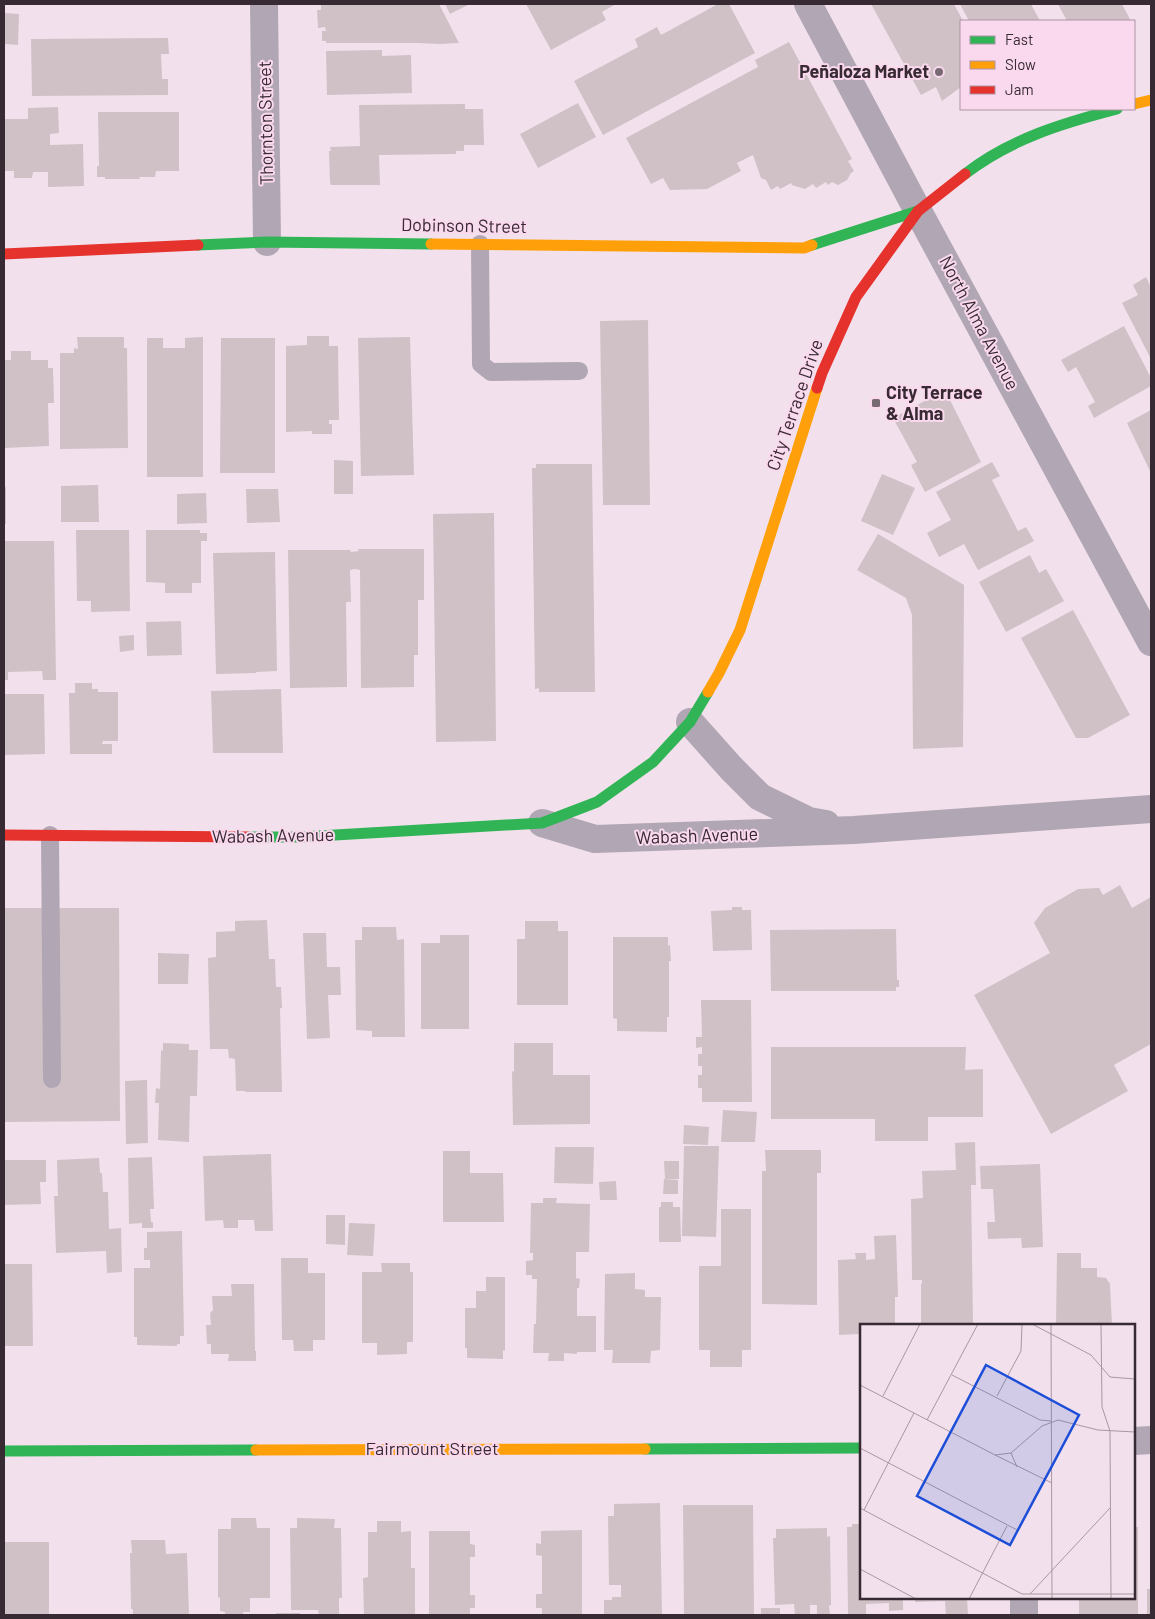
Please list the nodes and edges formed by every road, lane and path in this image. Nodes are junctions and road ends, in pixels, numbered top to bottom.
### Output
1 (264, 4) edge
2 (808, 4) edge
3 (1151, 100) edge
4 (1135, 104) edge
5 (1113, 110) edge
6 (918, 211) junction
7 (267, 242) junction
8 (480, 244) junction
9 (4, 254) edge
10 (580, 371) dead end
11 (1151, 642) edge
12 (690, 722) junction
13 (1151, 809) edge
14 (542, 823) junction
15 (854, 830) junction
16 (4, 835) edge
17 (50, 835) junction
18 (52, 1079) dead end
19 (1151, 1440) edge
20 (1135, 1441) edge
21 (860, 1448) edge
22 (4, 1451) edge
23 (1024, 1599) edge
24 (1024, 1615) edge

1 - 7 street, Thornton Street
2 - 6 street, North Alma Avenue
3 - 4 street
5 - 6 street, City Terrace Drive
6 - 8 street, Dobinson Street
6 - 11 street, North Alma Avenue
6 - 12 street, City Terrace Drive
7 - 8 street, Dobinson Street
7 - 9 street, Dobinson Street
8 - 10 lane
12 - 14 street, Wabash Avenue
12 - 15 street, Wabash Avenue
13 - 15 street, Wabash Avenue
14 - 15 street, Wabash Avenue
14 - 17 street, Wabash Avenue
16 - 17 street, Wabash Avenue
17 - 18 lane
19 - 20 street
21 - 22 street, Fairmount Street
23 - 24 street

